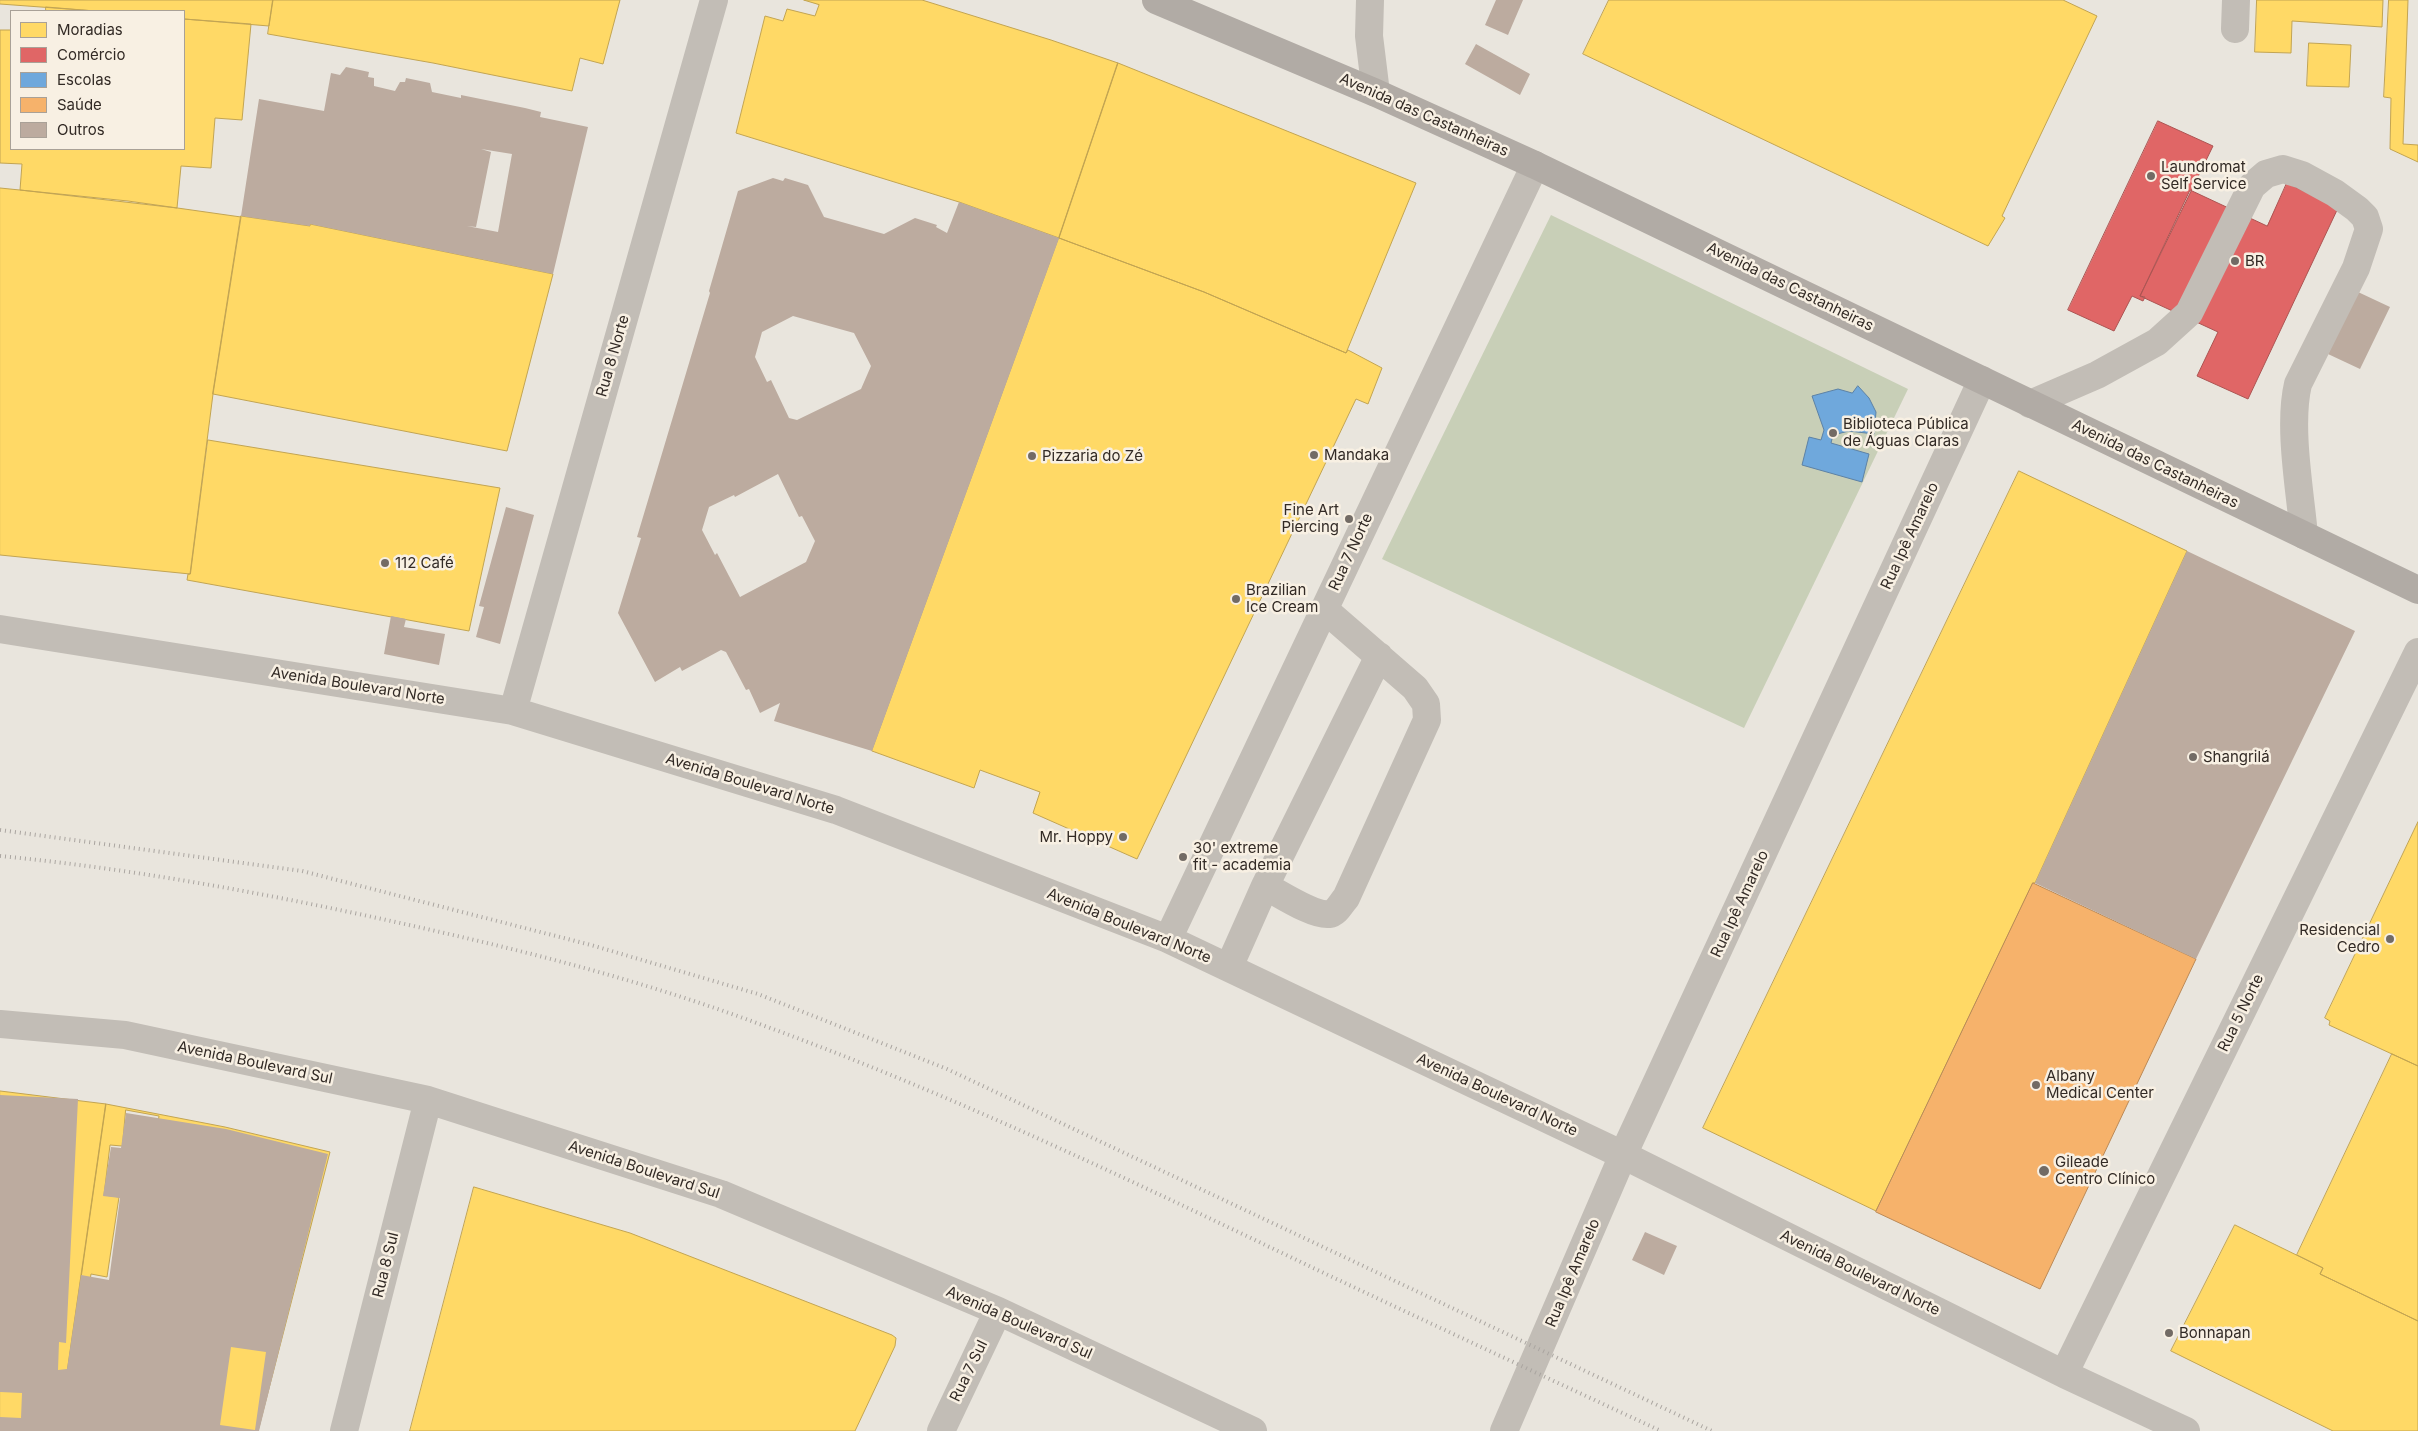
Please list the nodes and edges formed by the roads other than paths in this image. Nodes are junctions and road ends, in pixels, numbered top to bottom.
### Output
1 (714, 0) edge
2 (1156, 0) edge
3 (1370, 0) edge
4 (2236, 0) edge
5 (2234, 29) dead end
6 (1376, 92) junction
7 (1535, 165) junction
8 (1982, 380) junction
9 (2030, 404) junction
10 (2304, 535) junction
11 (2418, 590) edge
12 (1324, 609) junction
13 (0, 629) edge
14 (2418, 652) edge
15 (1379, 656) junction
16 (512, 711) junction
17 (1264, 886) junction
18 (1168, 939) junction
19 (1229, 967) junction
20 (0, 1024) edge
21 (428, 1100) junction
22 (1623, 1155) junction
23 (998, 1311) junction
24 (2064, 1374) junction
25 (344, 1431) edge
26 (941, 1431) edge
27 (1253, 1431) edge
28 (1504, 1431) edge
29 (2186, 1431) edge

1 - 16 street, Rua 8 Norte
2 - 6 main road, Avenida das Castanheiras
3 - 6 street
4 - 5 street
6 - 7 main road, Avenida das Castanheiras
7 - 8 main road, Avenida das Castanheiras
7 - 12 street, Rua 7 Norte
8 - 9 main road, Avenida das Castanheiras
8 - 22 street, Rua Ipê Amarelo
9 - 10 main road, Avenida das Castanheiras
9 - 10 street
10 - 11 main road, Avenida das Castanheiras
12 - 15 street
12 - 18 street, Rua 7 Norte
13 - 16 street, Avenida Boulevard Norte
14 - 24 street, Rua 5 Norte
15 - 17 street
15 - 17 street
16 - 18 street, Avenida Boulevard Norte
17 - 19 street
18 - 19 street, Avenida Boulevard Norte
19 - 22 street, Avenida Boulevard Norte
20 - 21 street, Avenida Boulevard Sul
21 - 23 street, Avenida Boulevard Sul
21 - 25 street, Rua 8 Sul
22 - 24 street, Avenida Boulevard Norte
22 - 28 street, Rua Ipê Amarelo
23 - 26 street, Rua 7 Sul
23 - 27 street, Avenida Boulevard Sul
24 - 29 street, Avenida Boulevard Norte

